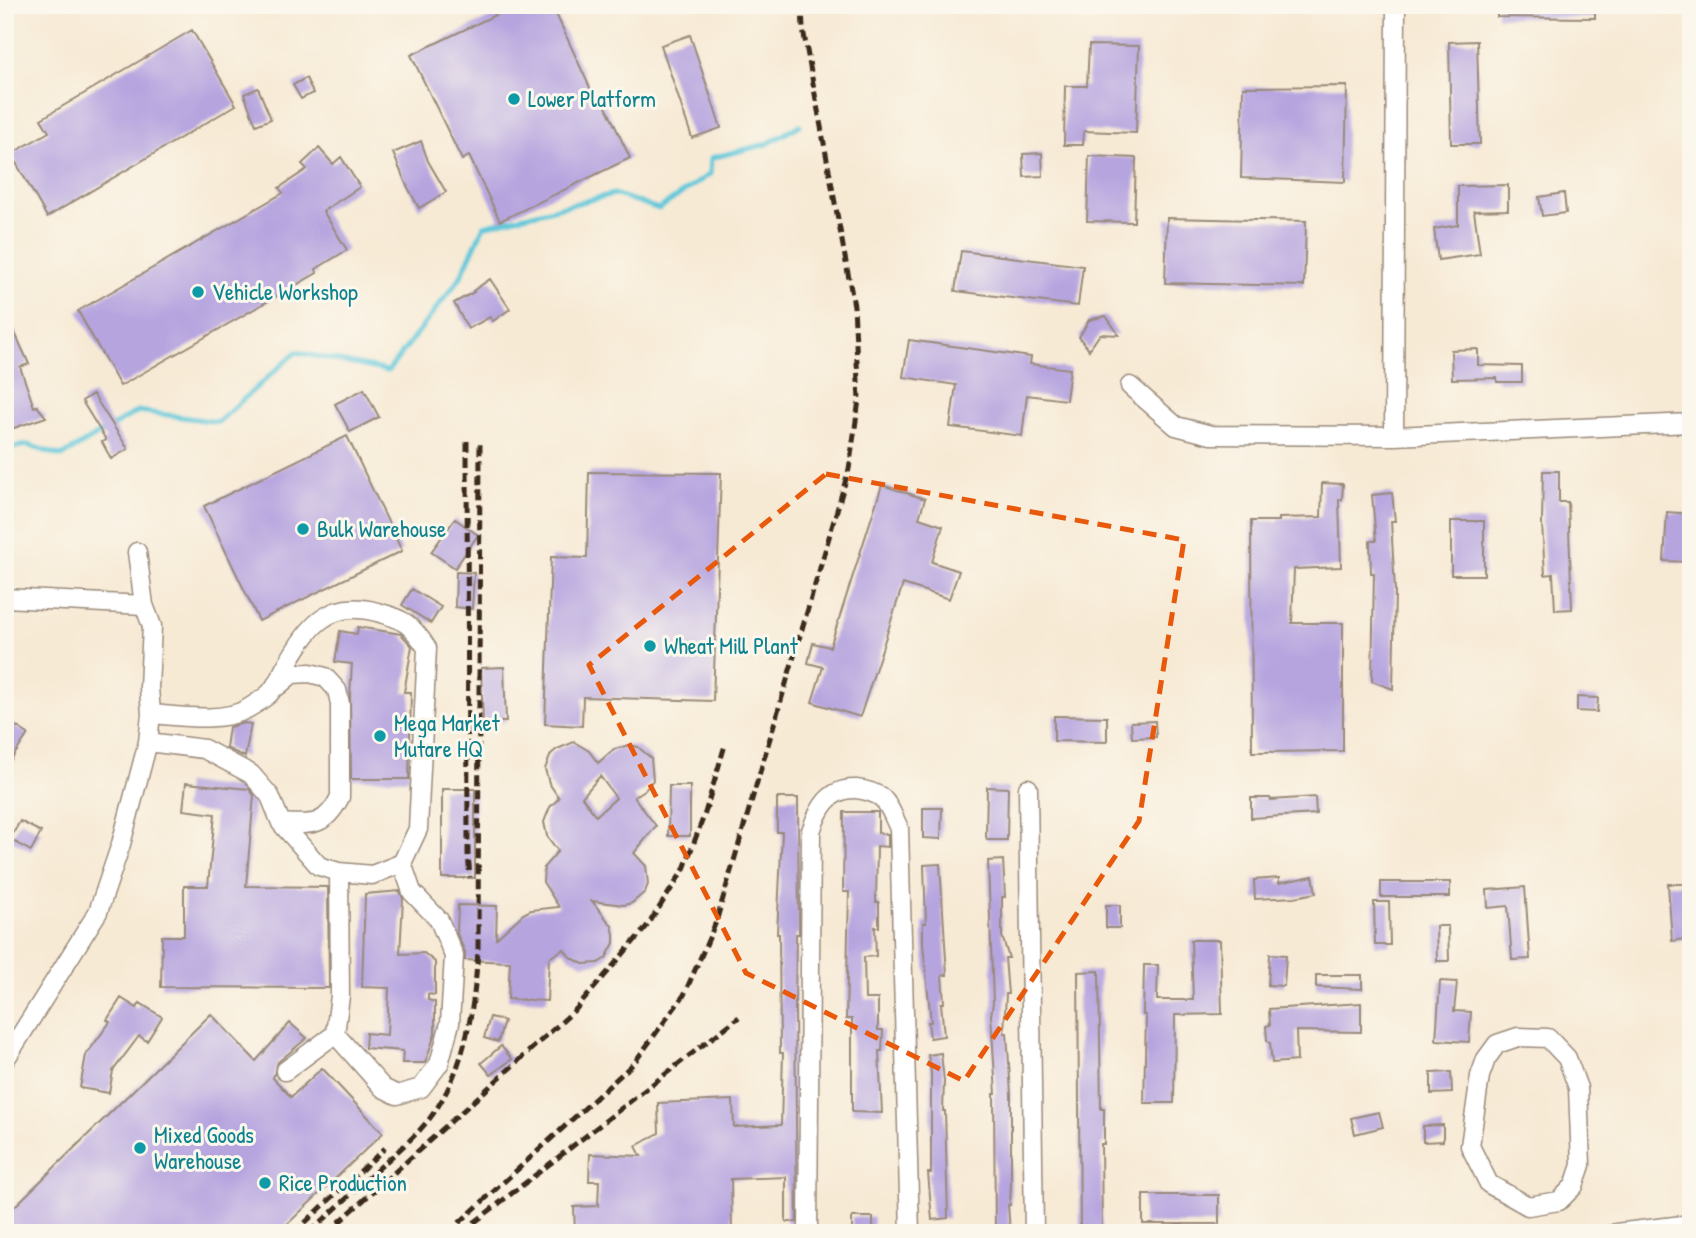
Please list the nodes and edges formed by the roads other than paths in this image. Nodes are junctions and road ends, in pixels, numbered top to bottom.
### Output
1 (1396, 5) edge
2 (1130, 387) dead end
3 (1691, 423) edge
4 (1394, 436) junction
5 (137, 552) dead end
6 (5, 598) edge
7 (144, 605) junction
8 (270, 693) junction
9 (151, 714) junction
10 (148, 742) junction
11 (1028, 788) dead end
12 (281, 823) junction
13 (402, 863) junction
14 (339, 872) junction
15 (335, 1034) junction
16 (1518, 1037) joint
17 (5, 1060) edge
18 (285, 1071) dead end
19 (1691, 1224) edge
20 (808, 1233) edge
21 (910, 1233) edge
22 (1034, 1233) edge
23 (1616, 1233) edge

1 - 4 street
2 - 4 street
3 - 4 street
5 - 7 street
6 - 7 street
7 - 9 street
8 - 9 street
8 - 12 street
8 - 13 street
9 - 10 street
10 - 12 street
10 - 17 street
11 - 22 street
12 - 14 street
13 - 14 street
13 - 15 street
14 - 15 street
15 - 18 street
16 - 16 street
19 - 23 street
20 - 21 street

